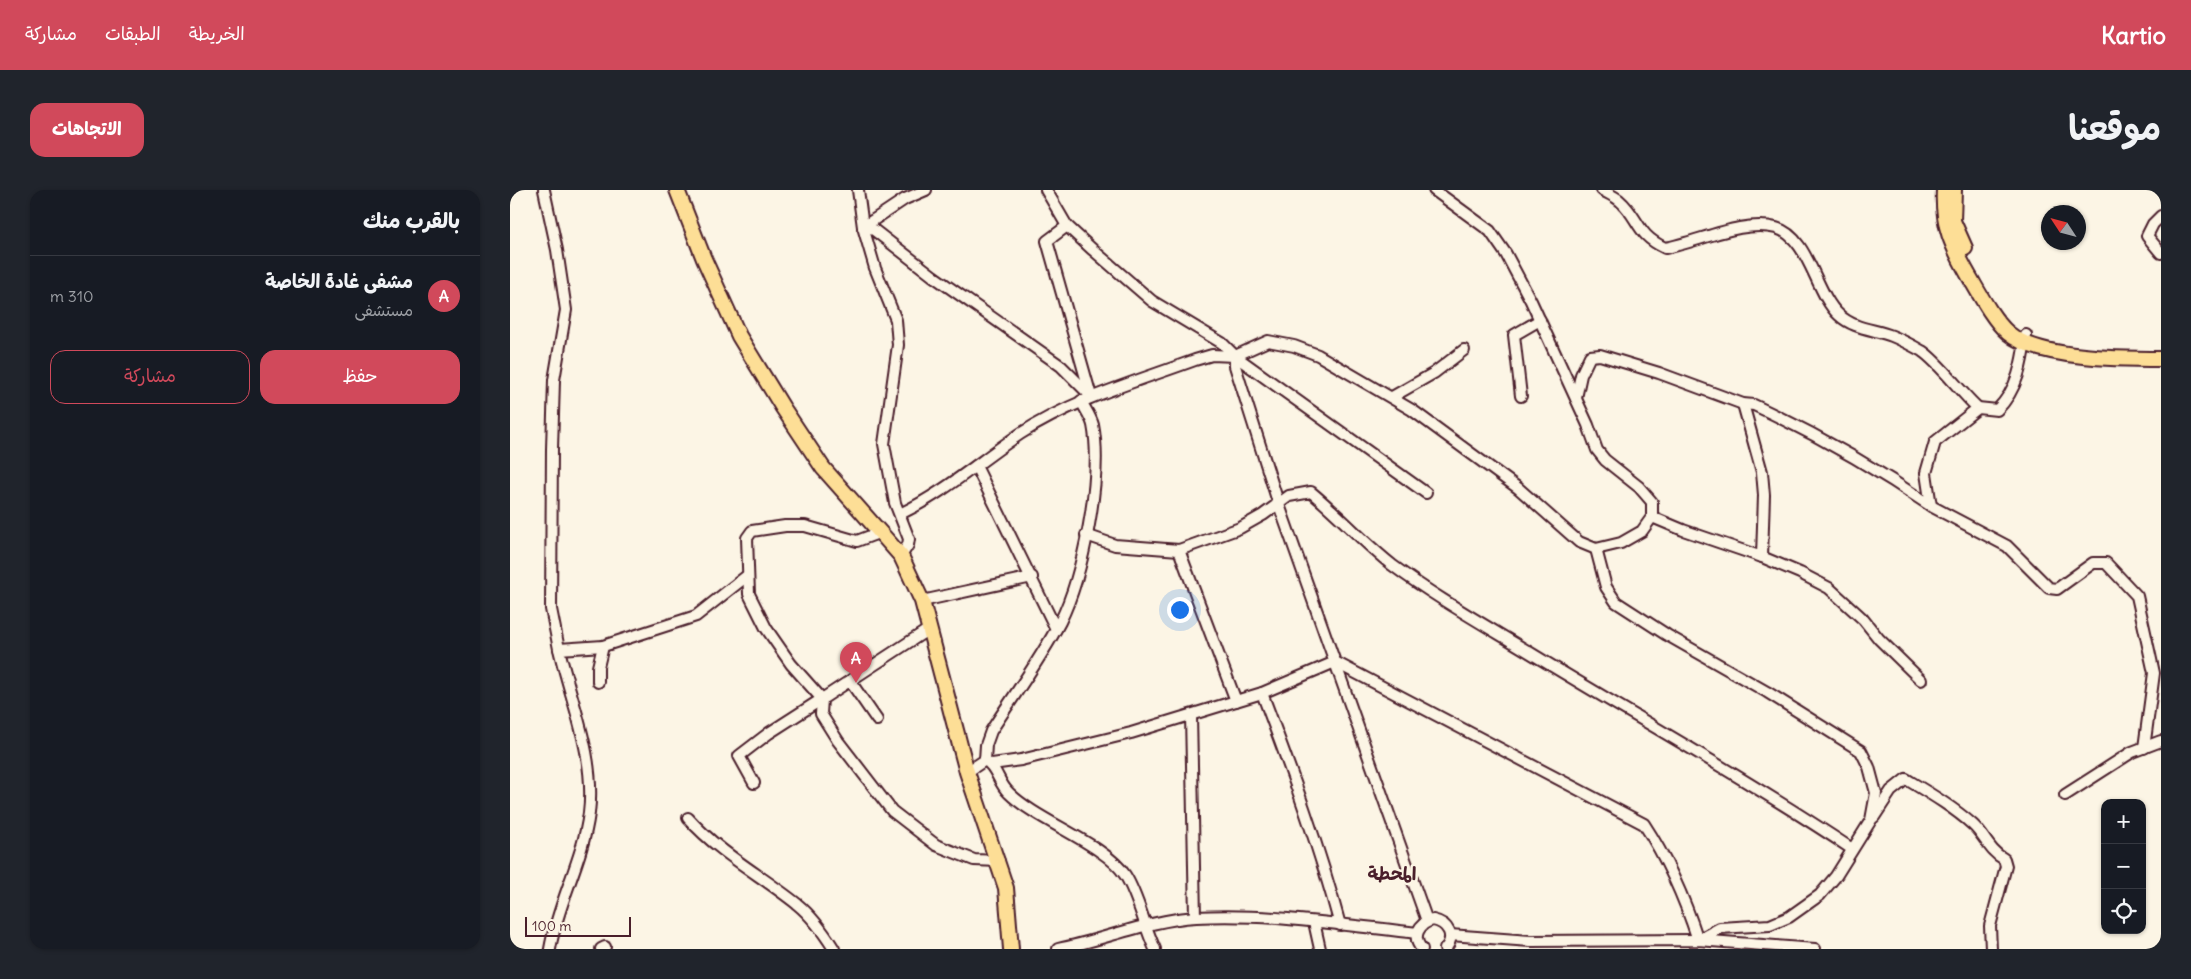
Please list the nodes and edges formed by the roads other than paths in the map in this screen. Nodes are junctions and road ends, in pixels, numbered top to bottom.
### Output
1 (544, 190) edge
2 (677, 190) edge
3 (858, 190) edge
4 (926, 190) edge
5 (1046, 190) edge
6 (1434, 190) edge
7 (1602, 190) edge
8 (1944, 190) edge
9 (1954, 190) edge
10 (2161, 216) edge
11 (1067, 226) junction
12 (863, 227) junction
13 (2161, 253) edge
14 (1540, 320) junction
15 (2025, 339) junction
16 (1464, 350) dead end
17 (1235, 356) junction
18 (2161, 359) edge
19 (1521, 396) dead end
20 (1392, 397) junction
21 (1576, 398) junction
22 (1086, 399) junction
23 (1743, 404) junction
24 (1978, 408) junction
25 (976, 466) junction
26 (1426, 494) dead end
27 (1278, 502) junction
28 (1931, 506) junction
29 (900, 514) junction
30 (1652, 517) junction
31 (881, 532) junction
32 (1086, 535) junction
33 (1596, 549) junction
34 (1179, 550) junction
35 (901, 556) junction
36 (1762, 557) junction
37 (748, 575) junction
38 (1032, 577) junction
39 (922, 601) junction
40 (929, 629) junction
41 (1056, 629) junction
42 (603, 646) junction
43 (559, 649) junction
44 (1335, 662) junction
45 (1921, 680) dead end
46 (850, 681) junction
47 (598, 682) dead end
48 (1262, 694) junction
49 (822, 699) junction
50 (1236, 701) junction
51 (1191, 715) junction
52 (877, 720) dead end
53 (2161, 741) edge
54 (2144, 748) junction
55 (989, 762) junction
56 (967, 772) junction
57 (754, 783) dead end
58 (2065, 794) dead end
59 (688, 818) dead end
60 (1871, 820) junction
61 (1852, 849) junction
62 (999, 861) junction
63 (1195, 917) junction
64 (1427, 921) junction
65 (1314, 922) junction
66 (1340, 925) junction
67 (1144, 926) junction
68 (1417, 933) junction
69 (1450, 935) junction
70 (1698, 940) junction
71 (1531, 945) edge
72 (1630, 945) edge
73 (550, 949) edge
74 (834, 949) edge
75 (1012, 949) edge
76 (1058, 949) edge
77 (1155, 949) edge
78 (1320, 949) edge
79 (1422, 949) edge
80 (1445, 949) edge
81 (1815, 949) edge
82 (1991, 949) edge

1 - 43 street
2 - 31 main road
3 - 12 street
4 - 12 street
5 - 11 street
6 - 14 street
7 - 24 street
8 - 15 main road
9 - 15 main road
10 - 13 street
11 - 17 street
11 - 22 street
12 - 22 street
12 - 29 street
14 - 19 street
14 - 21 street
15 - 18 main road
15 - 24 street
16 - 20 street
17 - 20 street
17 - 22 street
17 - 26 street
17 - 27 street
20 - 33 street
21 - 23 street
21 - 30 street
22 - 25 street
22 - 32 street
23 - 28 street
23 - 36 street
24 - 28 street
25 - 29 street
25 - 38 street
27 - 34 street
27 - 44 street
27 - 61 street
28 - 54 street
29 - 35 street
30 - 33 street
30 - 36 street
31 - 35 main road
31 - 37 street
32 - 34 street
32 - 41 street
33 - 60 street
34 - 50 street
35 - 39 main road
36 - 45 street
37 - 42 street
37 - 49 street
38 - 39 street
38 - 41 street
39 - 40 main road
40 - 46 street
40 - 56 main road
41 - 55 street
42 - 43 street
42 - 47 street
43 - 73 street
44 - 48 street
44 - 64 street
44 - 70 street
46 - 49 street
46 - 52 street
48 - 50 street
48 - 66 street
49 - 57 street
49 - 62 street
50 - 51 street
51 - 55 street
51 - 63 street
53 - 54 street
54 - 58 street
55 - 56 street
55 - 67 street
56 - 62 main road
59 - 74 street
60 - 61 street
60 - 82 street
61 - 70 street
62 - 75 main road
63 - 65 street
63 - 67 street
64 - 68 street
64 - 69 street
65 - 66 street
65 - 78 street
66 - 68 street
67 - 76 street
67 - 77 street
68 - 79 street
69 - 71 street
69 - 80 street
70 - 72 street
70 - 81 street
71 - 72 street

